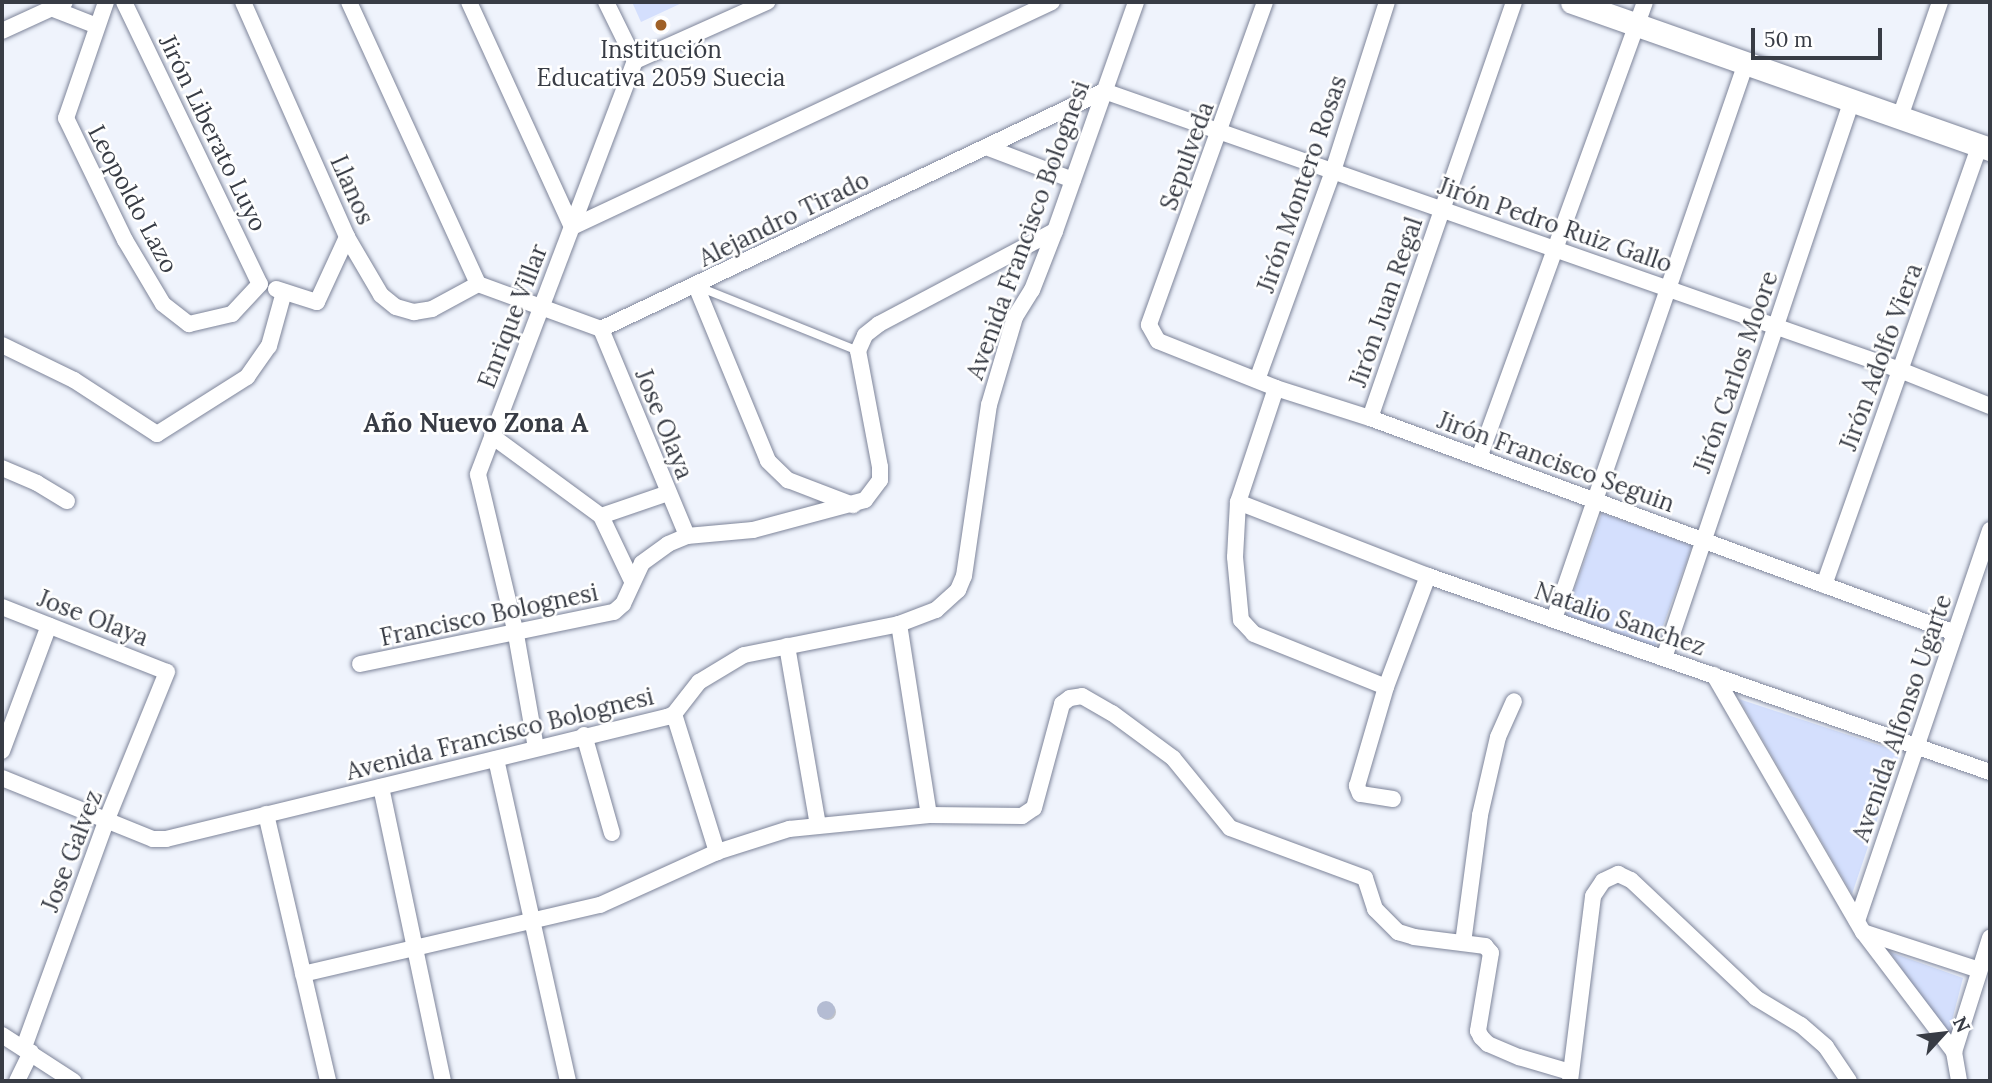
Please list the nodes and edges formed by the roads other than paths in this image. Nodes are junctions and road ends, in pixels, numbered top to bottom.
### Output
1 (106, 2) edge
2 (124, 2) edge
3 (243, 2) edge
4 (349, 2) edge
5 (469, 2) edge
6 (606, 2) edge
7 (767, 2) edge
8 (1052, 2) edge
9 (1136, 2) edge
10 (1265, 2) edge
11 (1387, 2) edge
12 (1514, 2) edge
13 (1572, 2) edge
14 (1645, 2) edge
15 (1940, 2) edge
16 (58, 5) edge
17 (1637, 24) junction
18 (97, 26) junction
19 (2, 31) edge
20 (635, 61) junction
21 (1746, 63) junction
22 (1104, 91) junction
23 (1852, 100) junction
24 (1900, 117) junction
25 (1220, 131) junction
26 (986, 147) junction
27 (1985, 147) edge
28 (1333, 171) junction
29 (1073, 180) junction
30 (1442, 209) junction
31 (572, 227) junction
32 (1055, 231) junction
33 (347, 237) junction
34 (1555, 249) junction
35 (260, 284) junction
36 (478, 284) junction
37 (696, 286) junction
38 (1668, 289) junction
39 (284, 292) junction
40 (541, 307) junction
41 (1149, 324) joint
42 (1776, 326) junction
43 (601, 329) junction
44 (2, 345) edge
45 (858, 351) junction
46 (1900, 370) junction
47 (1257, 380) junction
48 (1276, 388) junction
49 (1990, 406) edge
50 (1370, 418) junction
51 (492, 436) junction
52 (1479, 458) junction
53 (2, 468) edge
54 (668, 493) junction
55 (1595, 500) junction
56 (67, 501) dead end
57 (1238, 502) junction
58 (853, 505) junction
59 (601, 516) junction
60 (1990, 530) edge
61 (687, 536) junction
62 (1703, 540) junction
63 (1428, 576) junction
64 (632, 582) junction
65 (1824, 585) junction
66 (2, 607) edge
67 (1554, 620) junction
68 (899, 624) junction
69 (48, 625) junction
70 (1955, 633) junction
71 (516, 634) junction
72 (787, 646) junction
73 (1664, 658) junction
74 (360, 664) dead end
75 (167, 673) joint
76 (1714, 675) junction
77 (1386, 687) junction
78 (1514, 701) dead end
79 (674, 714) junction
80 (584, 735) junction
81 (1916, 746) junction
82 (536, 748) junction
83 (2, 751) edge
84 (496, 758) junction
85 (1990, 772) edge
86 (2, 778) edge
87 (381, 787) junction
88 (1393, 799) dead end
89 (266, 814) junction
90 (929, 815) junction
91 (107, 819) junction
92 (818, 825) junction
93 (612, 833) dead end
94 (717, 852) junction
95 (534, 919) junction
96 (1860, 926) junction
97 (1990, 938) edge
98 (1463, 943) junction
99 (417, 946) junction
100 (1979, 970) junction
101 (303, 974) junction
102 (2, 1035) edge
103 (27, 1049) junction
104 (1954, 1052) junction
105 (1570, 1077) edge
106 (17, 1081) edge
107 (73, 1081) edge
108 (328, 1081) edge
109 (443, 1081) edge
110 (568, 1081) edge
111 (1849, 1081) edge
112 (1959, 1081) edge

1 - 18 street, Leopoldo Lazo
2 - 35 street, Jirón Liberato Luyo
3 - 33 street, Llanos
4 - 36 street
5 - 31 street
6 - 20 street
7 - 20 street
8 - 31 street, Enrique Villar
9 - 22 street, Avenida Francisco Bolognesi
10 - 25 street, Sepulveda
11 - 28 street, Jirón Montero Rosas
12 - 30 street, Jirón Juan Regal
13 - 17 street
14 - 17 street
15 - 24 street
16 - 18 street
16 - 19 street
17 - 21 street
17 - 34 street
18 - 35 street, Leopoldo Lazo
20 - 31 street, Enrique Villar
21 - 23 street
21 - 38 street
22 - 25 street, Jirón Pedro Ruiz Gallo
22 - 26 street, Alejandro Tirado
22 - 29 street, Avenida Francisco Bolognesi
23 - 24 street
23 - 42 street, Jirón Carlos Moore
24 - 27 street
25 - 28 street, Jirón Pedro Ruiz Gallo
25 - 41 street, Sepulveda
26 - 29 street
26 - 37 street, Alejandro Tirado
27 - 46 street, Jirón Adolfo Viera
28 - 30 street, Jirón Pedro Ruiz Gallo
28 - 47 street, Jirón Montero Rosas
29 - 32 street, Avenida Francisco Bolognesi
30 - 34 street, Jirón Pedro Ruiz Gallo
30 - 50 street, Jirón Juan Regal
31 - 40 street, Enrique Villar
32 - 45 street
32 - 68 street, Avenida Francisco Bolognesi
33 - 36 street, Llanos
33 - 39 street
34 - 38 street, Jirón Pedro Ruiz Gallo
34 - 52 street
35 - 39 street
36 - 40 street
37 - 43 street, Alejandro Tirado
37 - 45 lane
37 - 58 street
38 - 42 street, Jirón Pedro Ruiz Gallo
38 - 55 street
39 - 44 street
40 - 43 street
40 - 51 street, Enrique Villar
41 - 47 street, Jirón Francisco Seguin
42 - 46 street, Jirón Pedro Ruiz Gallo
42 - 62 street, Jirón Carlos Moore
43 - 54 street, Jose Olaya
45 - 58 street, Francisco Bolognesi
46 - 49 street, Jirón Pedro Ruiz Gallo
46 - 65 street, Jirón Adolfo Viera
47 - 48 street, Jirón Francisco Seguin
48 - 50 street, Jirón Francisco Seguin
48 - 57 street
50 - 52 street, Jirón Francisco Seguin
51 - 59 street
51 - 71 street, Enrique Villar
52 - 55 street, Jirón Francisco Seguin
53 - 56 street
54 - 59 street
54 - 61 street, Jose Olaya
55 - 62 street, Jirón Francisco Seguin
55 - 67 street
57 - 63 street, Natalio Sanchez
57 - 77 street
58 - 61 street, Francisco Bolognesi
59 - 64 street
60 - 70 street, Avenida Alfonso Ugarte
61 - 64 street, Francisco Bolognesi
62 - 65 street, Jirón Francisco Seguin
62 - 73 street, Jirón Carlos Moore
63 - 67 street, Natalio Sanchez
63 - 77 street
64 - 71 street, Francisco Bolognesi
65 - 70 street, Jirón Francisco Seguin
66 - 69 street, Jose Olaya
67 - 73 street, Natalio Sanchez
68 - 72 street, Avenida Francisco Bolognesi
68 - 90 street
69 - 75 street, Jose Olaya
69 - 83 street
70 - 81 street, Avenida Alfonso Ugarte
71 - 74 street, Francisco Bolognesi
71 - 82 street, Enrique Villar
72 - 79 street, Avenida Francisco Bolognesi
72 - 92 street
73 - 76 street, Natalio Sanchez
75 - 91 street, Jose Galvez
76 - 81 street, Natalio Sanchez
76 - 96 street
77 - 88 street
78 - 98 street
79 - 80 street, Avenida Francisco Bolognesi
79 - 94 street
80 - 82 street, Avenida Francisco Bolognesi
80 - 93 street
81 - 85 street, Natalio Sanchez
81 - 96 street, Avenida Alfonso Ugarte
82 - 84 street, Avenida Francisco Bolognesi
84 - 87 street, Avenida Francisco Bolognesi
84 - 95 street
86 - 91 street, Avenida Francisco Bolognesi
87 - 89 street, Avenida Francisco Bolognesi
87 - 99 street
89 - 91 street, Avenida Francisco Bolognesi
89 - 101 street
90 - 92 street
90 - 98 street
91 - 103 street, Jose Galvez
92 - 94 street
94 - 95 street
95 - 99 street
95 - 110 street
96 - 100 street
96 - 104 street
97 - 100 street
98 - 105 street
99 - 101 street
99 - 109 street
100 - 104 street
101 - 108 street
102 - 103 street
103 - 106 street, Jose Galvez
103 - 107 street
104 - 112 street
105 - 111 street

